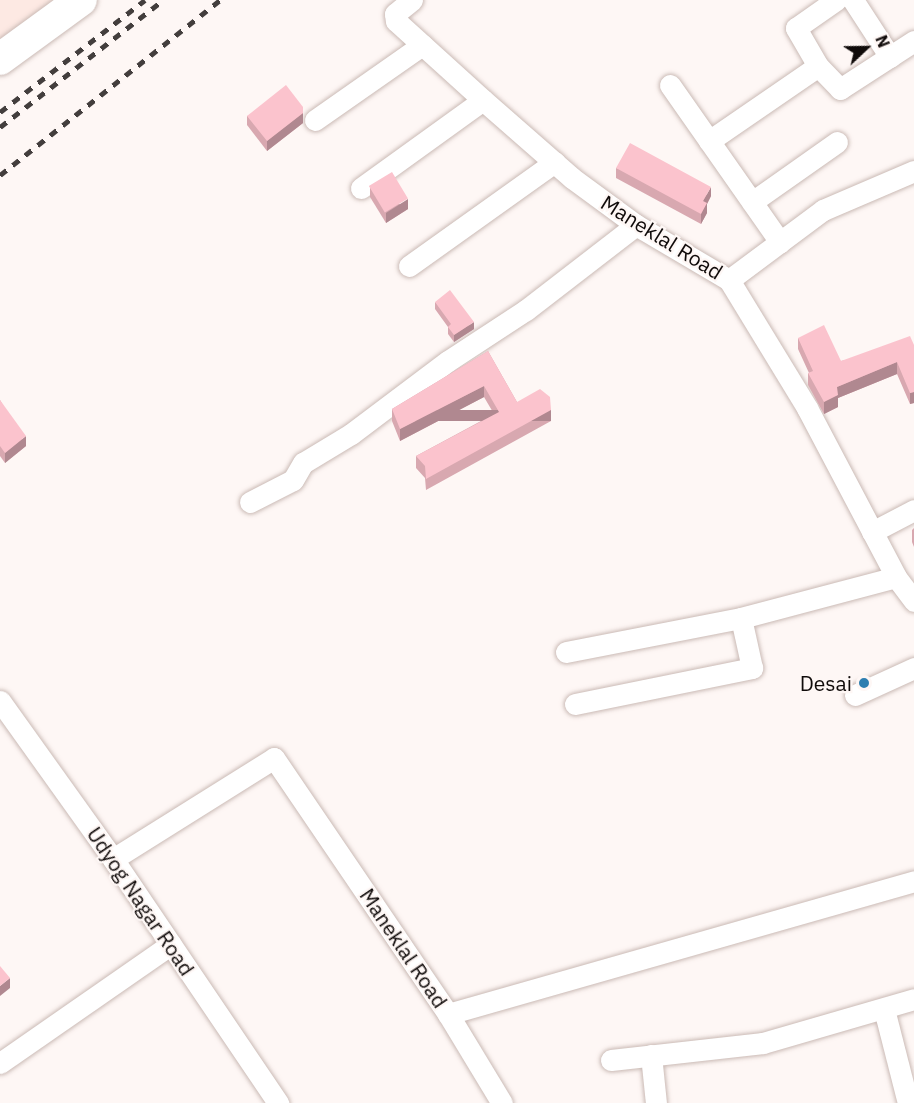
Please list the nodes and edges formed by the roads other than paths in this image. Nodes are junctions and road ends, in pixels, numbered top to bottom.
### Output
1 (81, 0) edge
2 (412, 0) edge
3 (836, 0) edge
4 (853, 0) edge
5 (914, 41) edge
6 (422, 45) junction
7 (890, 57) junction
8 (0, 58) edge
9 (818, 66) junction
10 (670, 85) dead end
11 (483, 100) junction
12 (315, 120) dead end
13 (709, 141) junction
14 (837, 142) dead end
15 (555, 162) junction
16 (914, 171) edge
17 (361, 188) dead end
18 (752, 202) junction
19 (636, 225) junction
20 (780, 242) junction
21 (408, 266) dead end
22 (729, 280) junction
23 (250, 502) dead end
24 (914, 510) edge
25 (872, 532) junction
26 (896, 577) junction
27 (914, 601) edge
28 (741, 618) junction
29 (566, 652) dead end
30 (914, 668) edge
31 (855, 695) dead end
32 (0, 701) edge
33 (575, 704) dead end
34 (113, 859) junction
35 (914, 881) edge
36 (171, 944) junction
37 (914, 999) edge
38 (884, 1009) junction
39 (448, 1014) junction
40 (4, 1052) edge
41 (651, 1055) junction
42 (611, 1060) dead end
43 (278, 1103) edge
44 (502, 1103) edge
45 (656, 1103) edge
46 (908, 1103) edge

1 - 8 highway
2 - 6 street, Maneklal Road
3 - 9 street
4 - 7 street
5 - 7 street
6 - 11 street, Maneklal Road
6 - 12 street
7 - 9 street
9 - 13 street
10 - 13 street
11 - 15 street, Maneklal Road
11 - 17 street
13 - 18 street
14 - 18 street
15 - 19 street, Maneklal Road
15 - 21 street
16 - 20 street
18 - 20 street
19 - 22 street, Maneklal Road
19 - 23 street
20 - 22 street
22 - 25 street, Maneklal Road
24 - 25 street
25 - 26 street, Maneklal Road
26 - 27 street, Maneklal Road
26 - 28 street
28 - 29 street
28 - 33 street
30 - 31 street
32 - 34 street, Udyog Nagar Road
34 - 36 street, Udyog Nagar Road
34 - 39 street, Maneklal Road
35 - 39 street, Maneklal Road
36 - 40 street
36 - 43 street, Udyog Nagar Road
37 - 38 street
38 - 41 street
38 - 46 street
39 - 44 street
41 - 42 street
41 - 45 street

